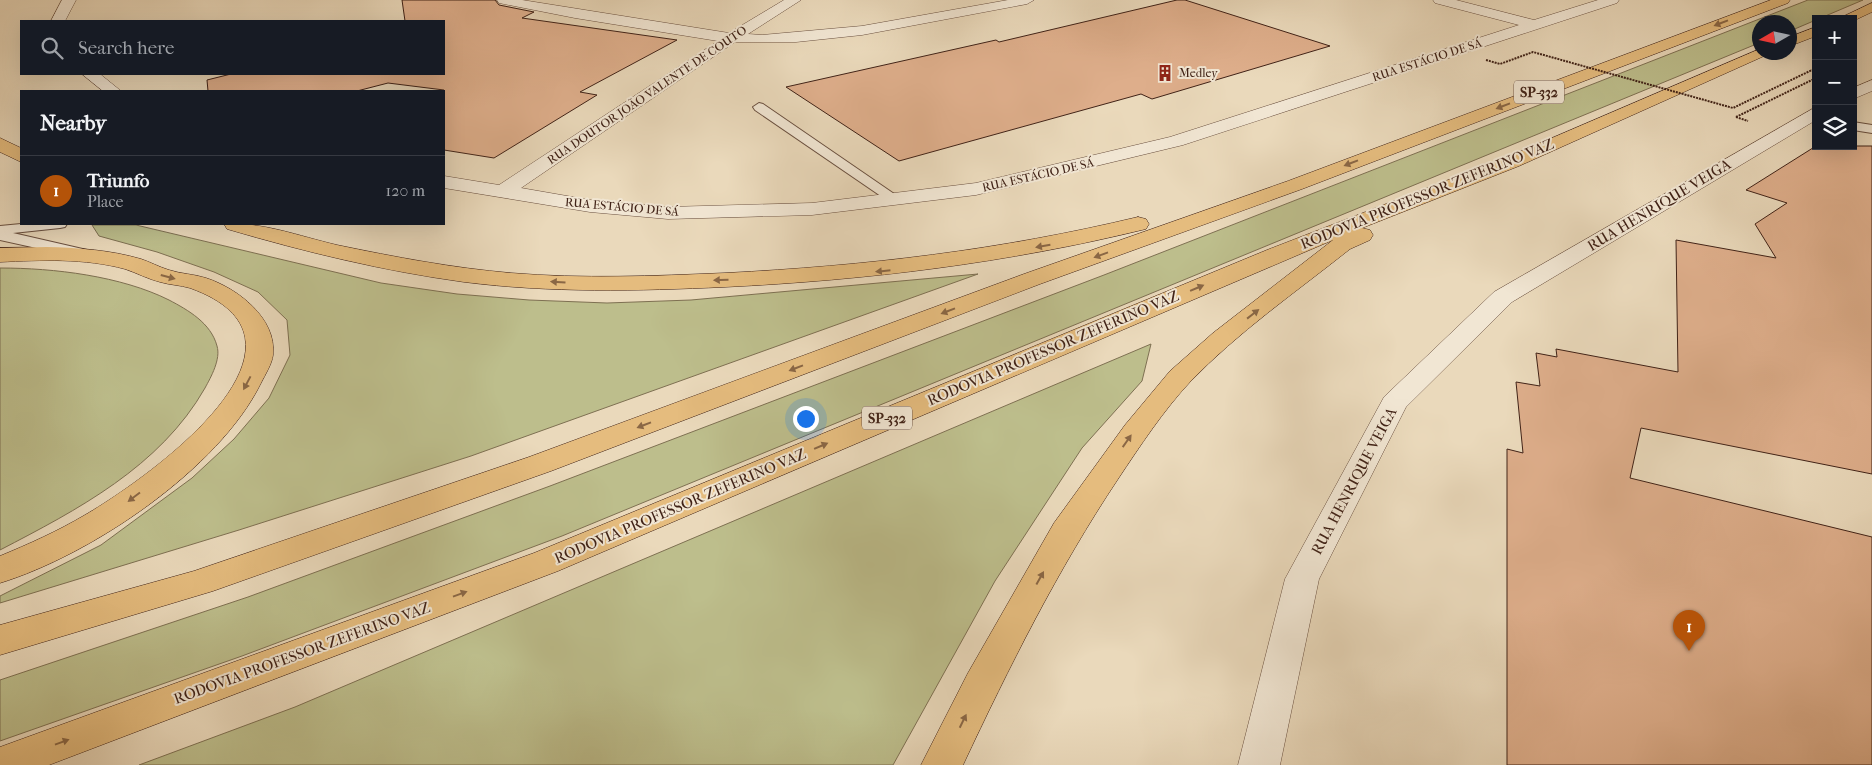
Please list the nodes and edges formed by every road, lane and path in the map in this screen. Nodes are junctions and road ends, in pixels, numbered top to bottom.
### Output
1 (69, 0) edge
2 (504, 0) edge
3 (562, 0) edge
4 (794, 0) edge
5 (1027, 0) edge
6 (1440, 0) edge
7 (1612, 0) edge
8 (1783, 0) edge
9 (1872, 7) edge
10 (542, 9) junction
11 (1854, 15) edge
12 (59, 20) edge
13 (1872, 21) edge
14 (1857, 23) edge
15 (1535, 25) junction
16 (1812, 33) edge
17 (733, 37) junction
18 (1812, 37) edge
19 (1797, 40) edge
20 (1797, 41) edge
21 (1752, 58) edge
22 (1486, 60) dead end
23 (1812, 70) edge
24 (91, 75) edge
25 (1812, 80) edge
26 (1872, 85) edge
27 (113, 90) edge
28 (1857, 92) edge
29 (759, 107) dead end
30 (1812, 116) edge
31 (1736, 117) dead end
32 (1857, 127) edge
33 (1872, 129) edge
34 (0, 144) edge
35 (20, 155) edge
36 (1512, 162) junction
37 (445, 182) edge
38 (1295, 185) junction
39 (502, 192) junction
40 (896, 200) junction
41 (50, 225) edge
42 (239, 225) edge
43 (0, 230) edge
44 (0, 235) edge
45 (0, 256) edge
46 (127, 263) junction
47 (0, 570) edge
48 (0, 640) edge
49 (0, 765) edge
50 (942, 765) edge
51 (1259, 765) edge

1 - 12 street
2 - 10 street
3 - 10 street
4 - 17 street, RUA DOUTOR JOÃO VALENTE DE COUTO
5 - 17 street
6 - 15 street
7 - 15 street, RUA ESTÁCIO DE SÁ
8 -> 38 highway, SP-332
9 - 11 highway
10 - 17 street
13 - 14 highway
15 - 40 street, RUA ESTÁCIO DE SÁ
16 - 19 highway
17 - 39 street, RUA DOUTOR JOÃO VALENTE DE COUTO
18 - 20 highway
21 - 36 highway, RODOVIA PROFESSOR ZEFERINO VAZ / SP-332
22 - 23 path, bridge
24 - 27 street
25 - 31 path
26 - 28 street
29 - 40 lane
30 - 51 street, RUA HENRIQUE VEIGA
32 - 33 lane
34 - 35 highway
49 -> 36 highway, RODOVIA PROFESSOR ZEFERINO VAZ / SP-332
50 -> 36 highway
37 - 39 street, RUA ESTÁCIO DE SÁ
38 -> 42 highway
38 -> 48 highway, SP-332
39 - 40 street, RUA ESTÁCIO DE SÁ
41 - 43 lane
44 - 46 lane
45 - 46 highway
46 -> 47 highway

